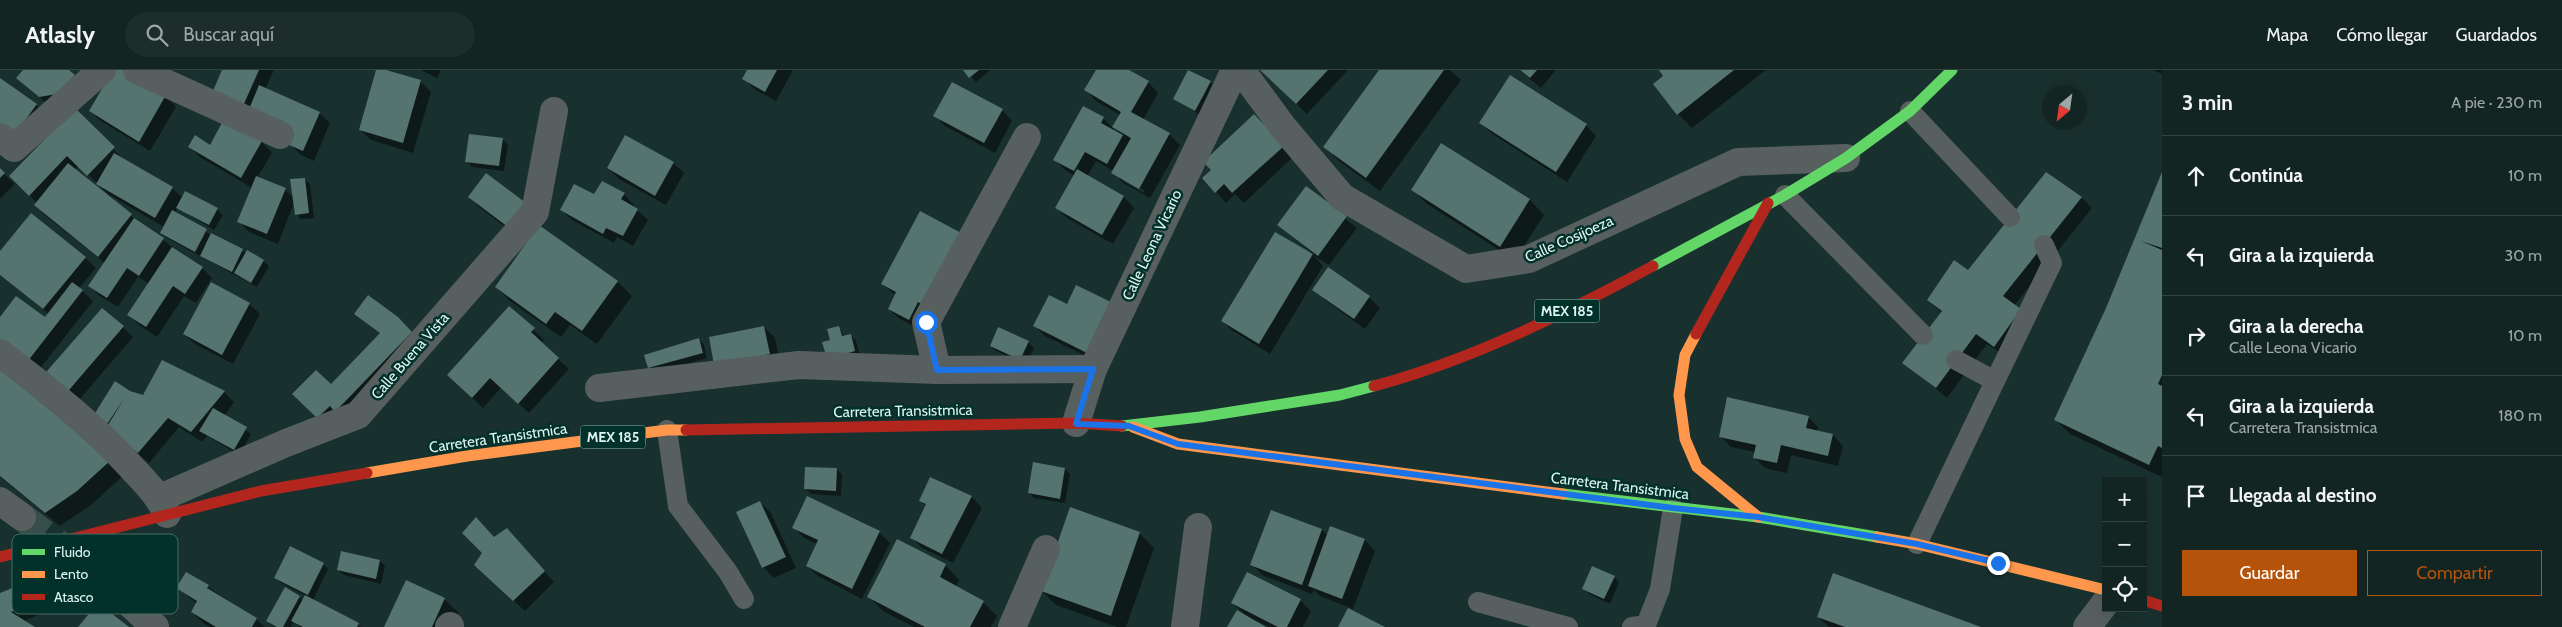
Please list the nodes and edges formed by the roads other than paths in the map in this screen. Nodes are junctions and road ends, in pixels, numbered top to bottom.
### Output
1 (102, 70) edge
2 (136, 70) edge
3 (1235, 70) edge
4 (1241, 70) edge
5 (1952, 70) edge
6 (554, 111) dead end
7 (1910, 111) junction
8 (280, 135) dead end
9 (0, 137) edge
10 (1027, 137) dead end
11 (1846, 158) junction
12 (1777, 199) junction
13 (2010, 217) dead end
14 (2044, 245) dead end
15 (1923, 335) dead end
16 (0, 353) edge
17 (1956, 360) dead end
18 (1093, 369) junction
19 (937, 370) junction
20 (1995, 381) junction
21 (599, 388) dead end
22 (1076, 424) junction
23 (1129, 426) junction
24 (667, 430) junction
25 (0, 501) edge
26 (164, 506) junction
27 (1673, 508) junction
28 (22, 517) tunnel mouth
29 (1758, 517) junction
30 (1198, 527) dead end
31 (74, 534) edge
32 (1917, 544) junction
33 (1046, 549) dead end
34 (12, 553) edge
35 (0, 557) edge
36 (2102, 589) edge
37 (744, 599) dead end
38 (2147, 601) edge
39 (1478, 602) dead end
40 (2162, 606) edge
41 (2102, 607) edge
42 (141, 614) edge
43 (155, 627) edge
44 (1012, 627) edge
45 (1185, 627) edge
46 (1568, 627) edge
47 (1632, 627) edge
48 (2087, 627) edge

1 - 9 street
2 - 8 street
3 - 18 street, Calle Leona Vicario
4 - 11 street, Calle Cosijoeza
5 - 7 main road, Carretera Transistmica / MEX 185
6 - 26 street, Calle Buena Vista
7 - 11 main road, Carretera Transistmica / MEX 185
7 - 13 lane
10 - 19 street
11 - 12 main road, Carretera Transistmica / MEX 185
12 - 15 lane
12 - 23 main road, Carretera Transistmica / MEX 185
12 - 29 main road
14 - 20 lane
16 - 26 street
17 - 20 lane
18 - 19 street
18 - 22 street, Calle Leona Vicario
19 - 21 street
20 - 32 lane
22 - 23 main road, Carretera Transistmica / MEX 185
22 - 24 main road, Carretera Transistmica / MEX 185
23 - 27 main road, Carretera Transistmica
24 - 26 main road, Carretera Transistmica / MEX 185
24 - 37 lane
25 - 28 street
26 - 31 main road, Carretera Transistmica / MEX 185
27 - 29 main road, Carretera Transistmica
27 - 47 lane
29 - 32 main road, Carretera Transistmica
30 - 45 street
32 - 36 main road, Carretera Transistmica
33 - 44 street
34 - 35 main road, Carretera Transistmica / MEX 185
38 - 40 main road
39 - 46 lane
41 - 48 street
42 - 43 street

